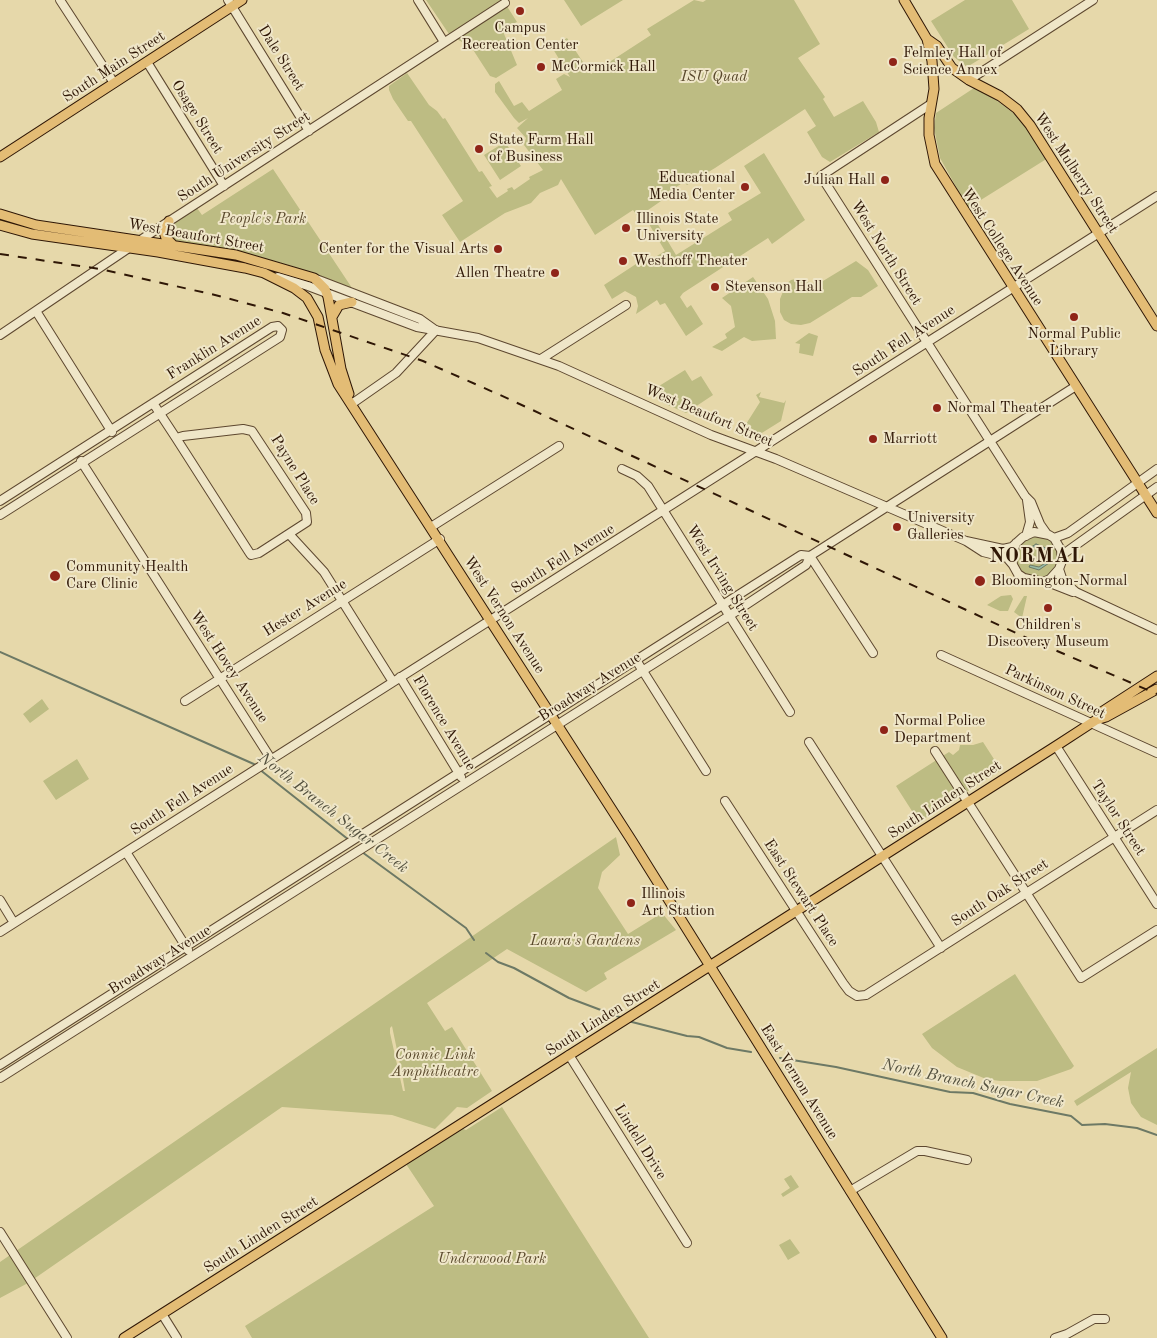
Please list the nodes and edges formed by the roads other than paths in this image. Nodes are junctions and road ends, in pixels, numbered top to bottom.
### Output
1 (60, 0) edge
2 (242, 0) edge
3 (418, 0) edge
4 (904, 0) edge
5 (1093, 0) edge
6 (230, 3) edge
7 (505, 3) dead end
8 (928, 39) junction
9 (444, 42) junction
10 (147, 62) junction
11 (969, 80) junction
12 (114, 83) junction
13 (931, 104) junction
14 (309, 131) junction
15 (0, 157) edge
16 (224, 186) junction
17 (1157, 196) edge
18 (0, 214) edge
19 (169, 221) junction
20 (0, 225) edge
21 (1099, 233) junction
22 (142, 240) junction
23 (174, 245) junction
24 (131, 248) junction
25 (264, 273) junction
26 (314, 278) junction
27 (1012, 288) junction
28 (327, 293) junction
29 (352, 302) junction
30 (626, 306) dead end
31 (36, 311) junction
32 (332, 317) junction
33 (1157, 326) edge
34 (436, 330) junction
35 (0, 335) edge
36 (927, 342) junction
37 (541, 359) junction
38 (1076, 386) junction
39 (153, 403) junction
40 (353, 403) junction
41 (160, 414) junction
42 (111, 430) junction
43 (176, 438) junction
44 (118, 440) junction
45 (991, 441) junction
46 (559, 446) dead end
47 (757, 452) junction
48 (76, 453) junction
49 (82, 463) junction
50 (622, 469) dead end
51 (1157, 469) edge
52 (1157, 487) edge
53 (1141, 489) junction
54 (1025, 496) junction
55 (0, 501) edge
56 (888, 507) junction
57 (664, 511) junction
58 (1157, 514) edge
59 (0, 516) edge
60 (431, 527) junction
61 (289, 534) junction
62 (1026, 536) junction
63 (1051, 537) junction
64 (440, 539) junction
65 (966, 541) junction
66 (1016, 544) junction
67 (1062, 555) junction
68 (810, 556) junction
69 (1014, 565) junction
70 (1059, 569) junction
71 (1045, 581) junction
72 (1076, 592) junction
73 (342, 601) junction
74 (723, 605) junction
75 (729, 616) junction
76 (491, 620) junction
77 (1157, 630) edge
78 (874, 653) dead end
79 (941, 655) dead end
80 (636, 660) junction
81 (643, 670) junction
82 (1157, 676) edge
83 (220, 679) junction
84 (397, 679) junction
85 (1157, 689) edge
86 (185, 701) dead end
87 (790, 712) dead end
88 (551, 714) junction
89 (1093, 722) junction
90 (558, 724) junction
91 (809, 742) dead end
92 (1056, 746) junction
93 (935, 751) dead end
94 (1157, 753) edge
95 (272, 759) junction
96 (706, 770) dead end
97 (460, 772) junction
98 (463, 783) junction
99 (725, 801) dead end
100 (967, 802) junction
101 (1157, 810) edge
102 (373, 827) junction
103 (1114, 837) junction
104 (377, 839) junction
105 (632, 841) joint
106 (126, 852) junction
107 (333, 853) junction
108 (881, 857) junction
109 (336, 865) junction
110 (1026, 893) junction
111 (0, 900) edge
112 (1157, 904) edge
113 (796, 912) junction
114 (14, 923) junction
115 (1157, 930) edge
116 (0, 932) edge
117 (186, 947) junction
118 (941, 948) junction
119 (192, 956) junction
120 (710, 966) junction
121 (857, 996) joint
122 (569, 1055) junction
123 (0, 1066) edge
124 (0, 1078) edge
125 (967, 1160) dead end
126 (850, 1191) junction
127 (0, 1232) edge
128 (687, 1243) dead end
129 (162, 1314) junction
130 (1105, 1319) dead end
131 (67, 1338) edge
132 (124, 1338) edge
133 (177, 1338) edge
134 (942, 1338) edge
135 (1055, 1338) edge

1 - 12 street
2 - 6 main road, South Main Street
3 - 9 street
4 - 8 main road, West College Avenue
5 - 11 street
6 - 10 main road, South Main Street
6 - 14 street, Dale Street
7 - 9 street, South University Street
8 - 11 main road, West Mulberry Street
8 - 13 main road, West College Avenue
9 - 14 street, South University Street
10 - 12 main road, South Main Street
10 - 16 street, Osage Street
11 - 21 main road, West Mulberry Street
12 - 15 main road, South Main Street
13 - 27 main road, West College Avenue
13 - 36 street, West North Street
14 - 16 street, South University Street
16 - 19 street, South University Street
17 - 21 street, South Fell Avenue
18 - 22 main road, West Beaufort Street
19 - 22 street, South University Street
19 - 23 main road
20 - 24 main road, West Beaufort Street
21 - 27 street, South Fell Avenue
21 - 33 main road, West Mulberry Street
22 - 23 main road, West Beaufort Street
22 - 24 street, South University Street
23 - 26 main road, West Beaufort Street
24 - 25 main road, West Beaufort Street
24 - 31 street, South University Street
25 - 28 street, West Beaufort Street
25 - 40 main road, West Vernon Avenue
26 - 28 main road, West Vernon Avenue
26 - 34 street, West Beaufort Street
27 - 36 street, South Fell Avenue
27 - 38 main road, West College Avenue
28 - 29 street, West Beaufort Street
28 - 32 main road, West Vernon Avenue
29 - 32 main road
29 - 34 street, West Beaufort Street
30 - 37 street
31 - 35 street, South University Street
31 - 42 street
32 - 40 main road, West Vernon Avenue
34 - 37 street, West Beaufort Street
34 - 40 street
36 - 45 street, West North Street
36 - 47 street, South Fell Avenue
37 - 47 street, West Beaufort Street
38 - 45 street, Broadway Avenue
38 - 53 main road, West College Avenue
39 - 41 street, Payne Place
39 - 41 street, Franklin Avenue
39 - 42 street, Franklin Avenue
40 - 60 main road, West Vernon Avenue
41 - 43 street, Payne Place
41 - 44 street, Franklin Avenue
42 - 44 street
42 - 48 street, Franklin Avenue
43 - 61 street, Payne Place
43 - 61 street, Payne Place
44 - 49 street, Franklin Avenue
45 - 54 street, West North Street
45 - 56 street, Broadway Avenue
46 - 60 street
47 - 56 street, West Beaufort Street
47 - 57 street, South Fell Avenue
48 - 49 street, West Hovey Avenue
48 - 55 street, Franklin Avenue
49 - 59 street, Franklin Avenue
49 - 83 street, West Hovey Avenue
50 - 57 street, West Irving Street
51 - 53 street
52 - 53 street
53 - 58 main road, West College Avenue
53 - 63 street
53 - 67 street
54 - 62 street, West North Street
54 - 63 street, West North Street
56 - 65 street, West Beaufort Street
56 - 68 street, Broadway Avenue
57 - 74 street, West Irving Street
57 - 76 street, South Fell Avenue
60 - 64 main road, West Vernon Avenue
61 - 73 street
62 - 63 street
62 - 66 street
63 - 67 street
64 - 73 street, Hester Avenue
64 - 76 main road, West Vernon Avenue
65 - 66 street, West Beaufort Street
65 - 69 street, West Beaufort Street
66 - 69 street
67 - 70 street
68 - 74 street, Broadway Avenue
68 - 75 street, Broadway Avenue
68 - 78 street
69 - 71 street
70 - 71 street
70 - 72 street
71 - 72 street
72 - 77 street
73 - 83 street, Hester Avenue
73 - 84 street, Florence Avenue
74 - 75 street, West Irving Street
74 - 80 street, Broadway Avenue
75 - 81 street, Broadway Avenue
75 - 87 street, West Irving Street
76 - 84 street, South Fell Avenue
76 - 88 main road, West Vernon Avenue
79 - 89 street, Parkinson Street
80 - 81 street
80 - 88 street, Broadway Avenue
81 - 90 street, Broadway Avenue
81 - 96 street
82 - 89 main road, South Linden Street
83 - 86 street, Hester Avenue
83 - 95 street, West Hovey Avenue
84 - 95 street, South Fell Avenue
84 - 97 street, Florence Avenue
85 - 89 main road, South Linden Street
88 - 90 main road, West Vernon Avenue
88 - 97 street, Broadway Avenue
89 - 92 main road, South Linden Street
89 - 94 street, Parkinson Street
90 - 98 street, Broadway Avenue
90 - 105 main road, West Vernon Avenue
91 - 108 street
92 - 100 main road, South Linden Street
92 - 103 street, Taylor Street
93 - 100 street
95 - 106 street, South Fell Avenue
97 - 98 street, Florence Avenue
97 - 102 street, Broadway Avenue
98 - 104 street, Broadway Avenue
99 - 113 street, East Stewart Place
100 - 108 main road, South Linden Street
100 - 110 street
101 - 103 street, South Oak Street
102 - 104 street
102 - 107 street, Broadway Avenue
103 - 110 street, South Oak Street
103 - 112 street, Taylor Street
104 - 109 street, Broadway Avenue
105 - 120 main road, East Vernon Avenue
106 - 114 street, South Fell Avenue
106 - 117 street
107 - 109 street
107 - 117 street, Broadway Avenue
108 - 113 main road, South Linden Street
108 - 118 street
109 - 119 street, Broadway Avenue
110 - 115 street
110 - 118 street, South Oak Street
111 - 114 street
113 - 120 main road, South Linden Street
113 - 121 street, East Stewart Place
114 - 116 street, South Fell Avenue
117 - 119 street
117 - 123 street, Broadway Avenue
118 - 121 street, South Oak Street
119 - 124 street, Broadway Avenue
120 - 122 main road, South Linden Street
120 - 126 main road, East Vernon Avenue
122 - 128 street, Lindell Drive
122 - 129 main road, South Linden Street
125 - 126 street
126 - 134 main road, East Vernon Avenue
127 - 131 street
129 - 132 main road, South Linden Street
129 - 133 street
130 - 135 street

